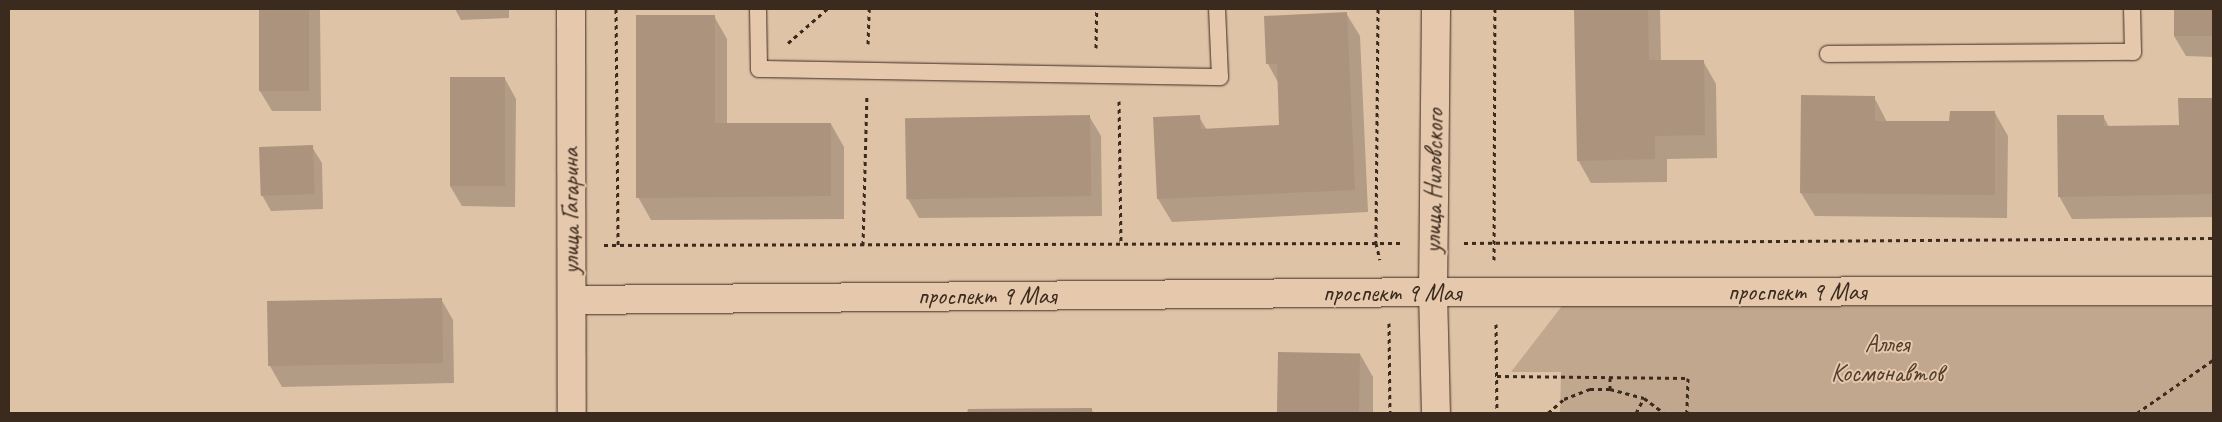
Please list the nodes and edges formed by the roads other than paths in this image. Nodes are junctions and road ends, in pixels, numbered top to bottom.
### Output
1 (571, 9) edge
2 (758, 9) edge
3 (1217, 9) edge
4 (1436, 9) edge
5 (2132, 9) edge
6 (1828, 54) dead end
7 (1433, 292) junction
8 (2213, 292) edge
9 (572, 300) junction
10 (572, 413) edge
11 (1436, 413) edge

1 - 9 street, улица Гагарина
2 - 3 lane
4 - 7 street, улица Ниловского
5 - 6 lane
7 - 8 street, проспект 9 Мая
7 - 9 street, проспект 9 Мая
7 - 11 street, улица Ниловского
9 - 10 street, улица Гагарина

